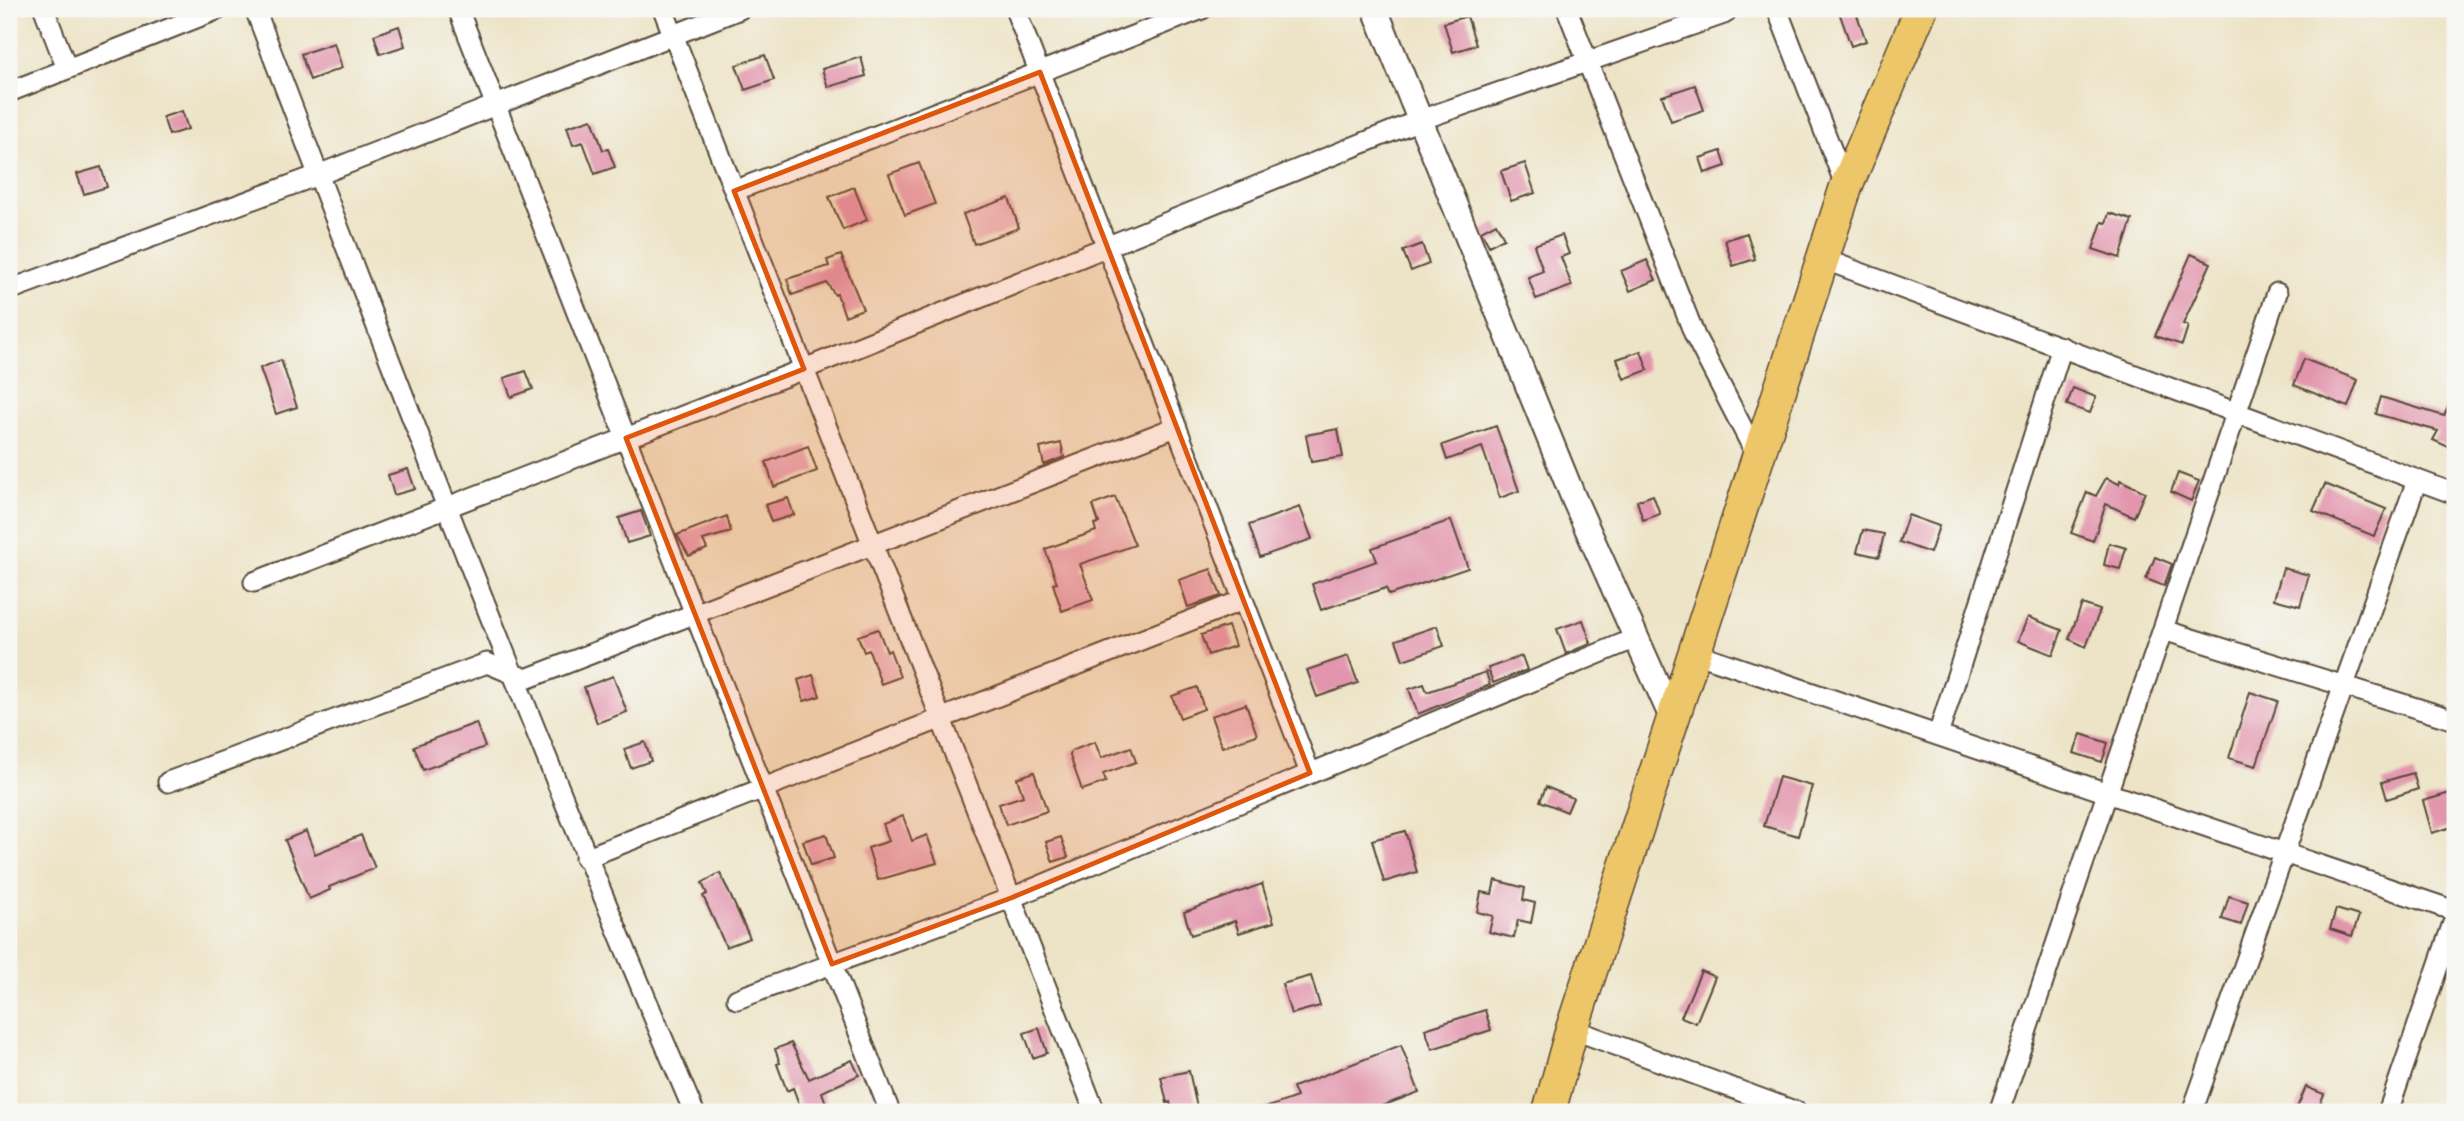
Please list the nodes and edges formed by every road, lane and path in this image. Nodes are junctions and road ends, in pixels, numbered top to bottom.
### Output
1 (44, 9) edge
2 (219, 9) edge
3 (255, 9) edge
4 (458, 9) edge
5 (663, 9) edge
6 (740, 9) edge
7 (1015, 9) edge
8 (1202, 9) edge
9 (1375, 9) edge
10 (1567, 9) edge
11 (1728, 9) edge
12 (1777, 9) edge
13 (1921, 9) edge
14 (674, 35) junction
15 (1588, 61) junction
16 (67, 69) junction
17 (1040, 72) junction
18 (9, 92) edge
19 (496, 105) junction
20 (1420, 120) junction
21 (318, 175) junction
22 (1846, 187) junction
23 (734, 191) junction
24 (1107, 247) junction
25 (1823, 259) junction
26 (9, 290) edge
27 (2277, 293) dead end
28 (2062, 347) junction
29 (804, 369) junction
30 (2237, 411) junction
31 (1176, 427) junction
32 (626, 438) junction
33 (1758, 458) junction
34 (2417, 480) junction
35 (2455, 494) edge
36 (446, 507) junction
37 (873, 544) junction
38 (254, 582) dead end
39 (1243, 600) junction
40 (695, 614) junction
41 (2163, 630) junction
42 (1636, 638) junction
43 (1695, 653) junction
44 (512, 673) junction
45 (2344, 686) junction
46 (941, 719) junction
47 (1673, 720) junction
48 (2455, 720) edge
49 (1938, 735) junction
50 (1310, 774) junction
51 (168, 782) dead end
52 (763, 789) junction
53 (2107, 793) junction
54 (2285, 853) junction
55 (585, 859) junction
56 (1011, 898) junction
57 (2455, 911) edge
58 (2455, 917) edge
59 (832, 964) junction
60 (737, 999) dead end
61 (1572, 1029) junction
62 (694, 1112) edge
63 (890, 1112) edge
64 (1095, 1112) edge
65 (1549, 1112) edge
66 (1797, 1112) edge
67 (1998, 1112) edge
68 (2192, 1112) edge
69 (2388, 1112) edge

1 - 16 street
2 - 16 street
3 - 21 street
4 - 19 street
5 - 14 street
6 - 14 street
7 - 17 street
8 - 17 street
9 - 20 street
10 - 15 street
11 - 15 street
12 - 22 street
13 - 22 main road
14 - 19 street
14 - 23 street
15 - 20 street
15 - 33 street
16 - 18 street
17 - 23 street
17 - 24 street
19 - 21 street
19 - 32 street
20 - 24 street
20 - 42 street
21 - 26 street
21 - 36 street
22 - 25 main road
23 - 29 street
24 - 29 street
24 - 31 street
25 - 28 street
25 - 33 main road
27 - 30 street
28 - 30 street
28 - 49 street
29 - 32 street
29 - 37 street
30 - 34 street
30 - 41 street
31 - 37 street
31 - 39 street
32 - 36 street
32 - 40 street
33 - 43 main road
34 - 35 street
34 - 45 street
36 - 38 street
36 - 44 street
37 - 40 street
37 - 46 street
39 - 46 street
39 - 50 street
40 - 44 street
40 - 52 street
41 - 45 street
41 - 53 street
42 - 47 street
42 - 50 street
43 - 47 main road
43 - 49 street
44 - 51 street
44 - 55 street
45 - 48 street
45 - 54 street
46 - 52 street
46 - 56 street
47 - 61 main road
49 - 53 street
50 - 56 street
52 - 55 street
52 - 59 street
53 - 54 street
53 - 67 street
54 - 57 street
54 - 68 street
55 - 62 street
56 - 59 street
56 - 64 street
58 - 69 street
59 - 60 street
59 - 63 street
61 - 65 main road
61 - 66 street

